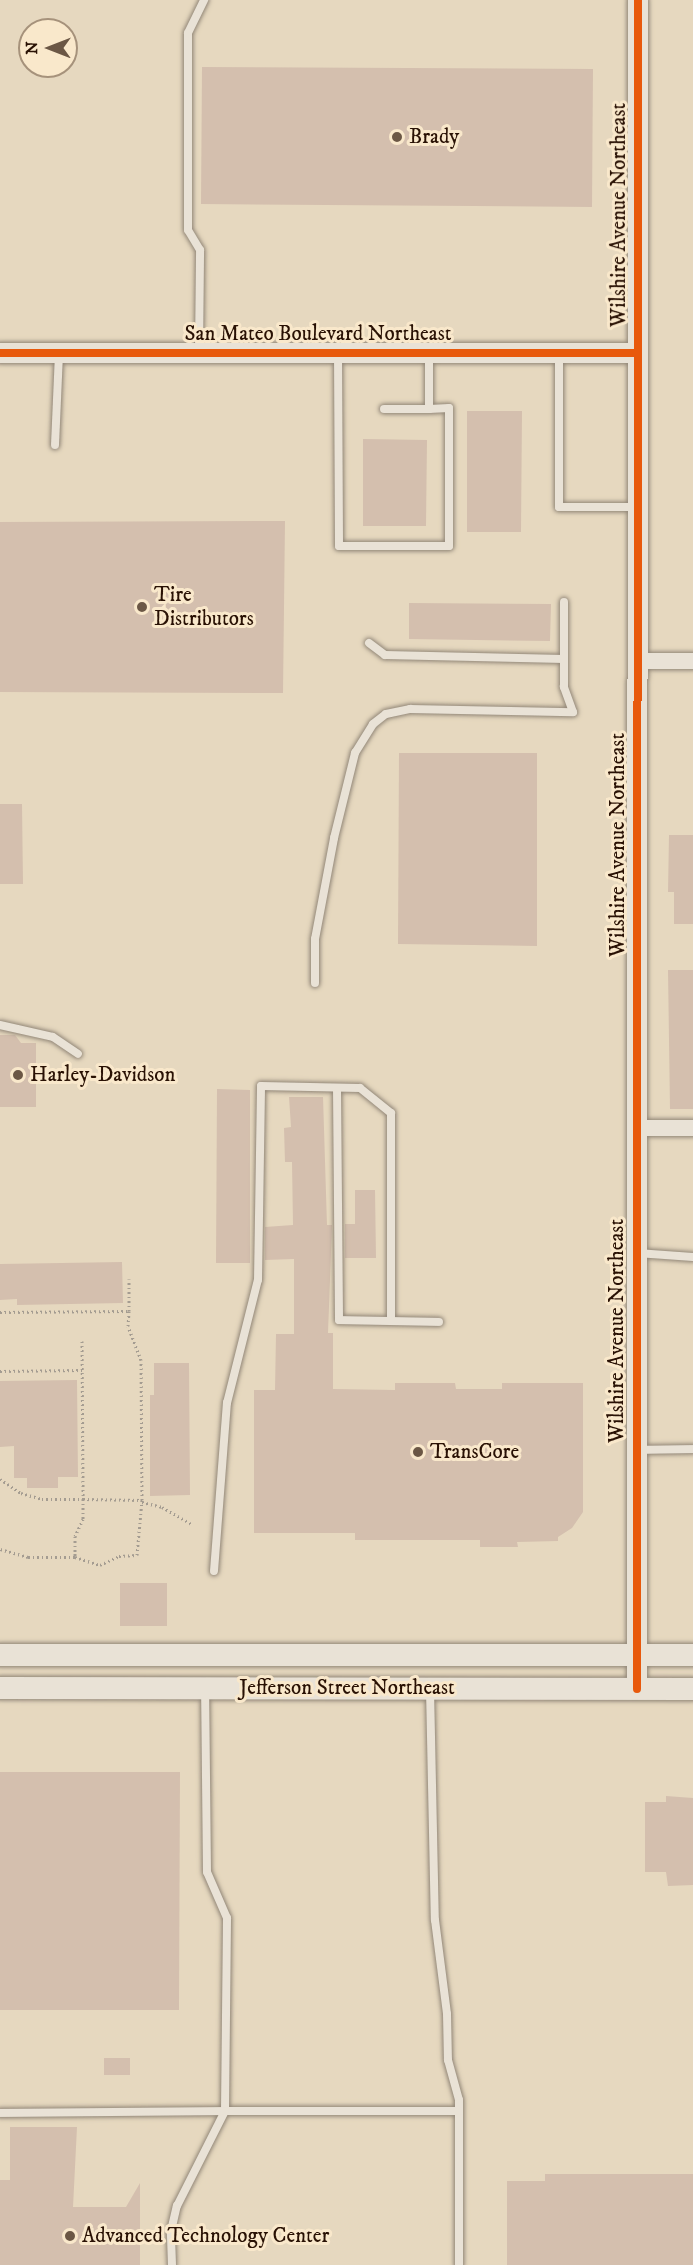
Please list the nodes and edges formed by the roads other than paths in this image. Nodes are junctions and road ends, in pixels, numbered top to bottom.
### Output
1 (204, 0) edge
2 (638, 0) edge
3 (0, 352) edge
4 (59, 352) junction
5 (199, 352) junction
6 (338, 352) junction
7 (429, 352) junction
8 (559, 352) junction
9 (636, 353) junction
10 (429, 408) junction
11 (384, 409) dead end
12 (55, 445) dead end
13 (636, 507) junction
14 (564, 602) dead end
15 (369, 643) dead end
16 (564, 659) junction
17 (693, 661) edge
18 (636, 662) junction
19 (315, 983) dead end
20 (0, 1025) edge
21 (78, 1054) dead end
22 (337, 1088) junction
23 (636, 1128) junction
24 (693, 1128) edge
25 (635, 1252) junction
26 (693, 1257) edge
27 (391, 1321) junction
28 (440, 1322) dead end
29 (693, 1449) edge
30 (635, 1450) junction
31 (214, 1571) dead end
32 (0, 1655) edge
33 (635, 1655) junction
34 (693, 1655) edge
35 (0, 1688) edge
36 (205, 1688) junction
37 (430, 1689) junction
38 (637, 1689) junction
39 (693, 1689) edge
40 (225, 2111) junction
41 (459, 2111) junction
42 (0, 2112) edge
43 (172, 2265) edge
44 (459, 2265) edge

1 - 5 lane
2 - 9 street, Wilshire Avenue Northeast
3 - 4 street, San Mateo Boulevard Northeast
4 - 5 street, San Mateo Boulevard Northeast
4 - 12 lane
5 - 6 street, San Mateo Boulevard Northeast
6 - 7 street, San Mateo Boulevard Northeast
6 - 10 lane
7 - 8 street, San Mateo Boulevard Northeast
7 - 10 lane
8 - 9 street, San Mateo Boulevard Northeast
8 - 13 lane
9 - 13 street, Wilshire Avenue Northeast
10 - 11 lane
13 - 18 street, Wilshire Avenue Northeast
14 - 16 lane
15 - 16 lane
16 - 19 lane
17 - 18 street
18 - 23 street, Wilshire Avenue Northeast
20 - 21 lane
22 - 27 lane
22 - 27 lane
22 - 31 lane
23 - 24 street
23 - 25 street, Wilshire Avenue Northeast
25 - 26 lane
25 - 30 street, Wilshire Avenue Northeast
27 - 28 lane
29 - 30 lane
30 - 33 street, Wilshire Avenue Northeast
32 - 33 main road, Jefferson Street Northeast
33 - 34 main road, Jefferson Street Northeast
33 - 38 street, Wilshire Avenue Northeast
35 - 36 main road, Jefferson Street Northeast
36 - 37 main road, Jefferson Street Northeast
36 - 40 lane
37 - 38 main road, Jefferson Street Northeast
37 - 41 lane
38 - 39 main road, Jefferson Street Northeast
40 - 41 lane
40 - 42 lane
40 - 43 lane
41 - 44 lane

